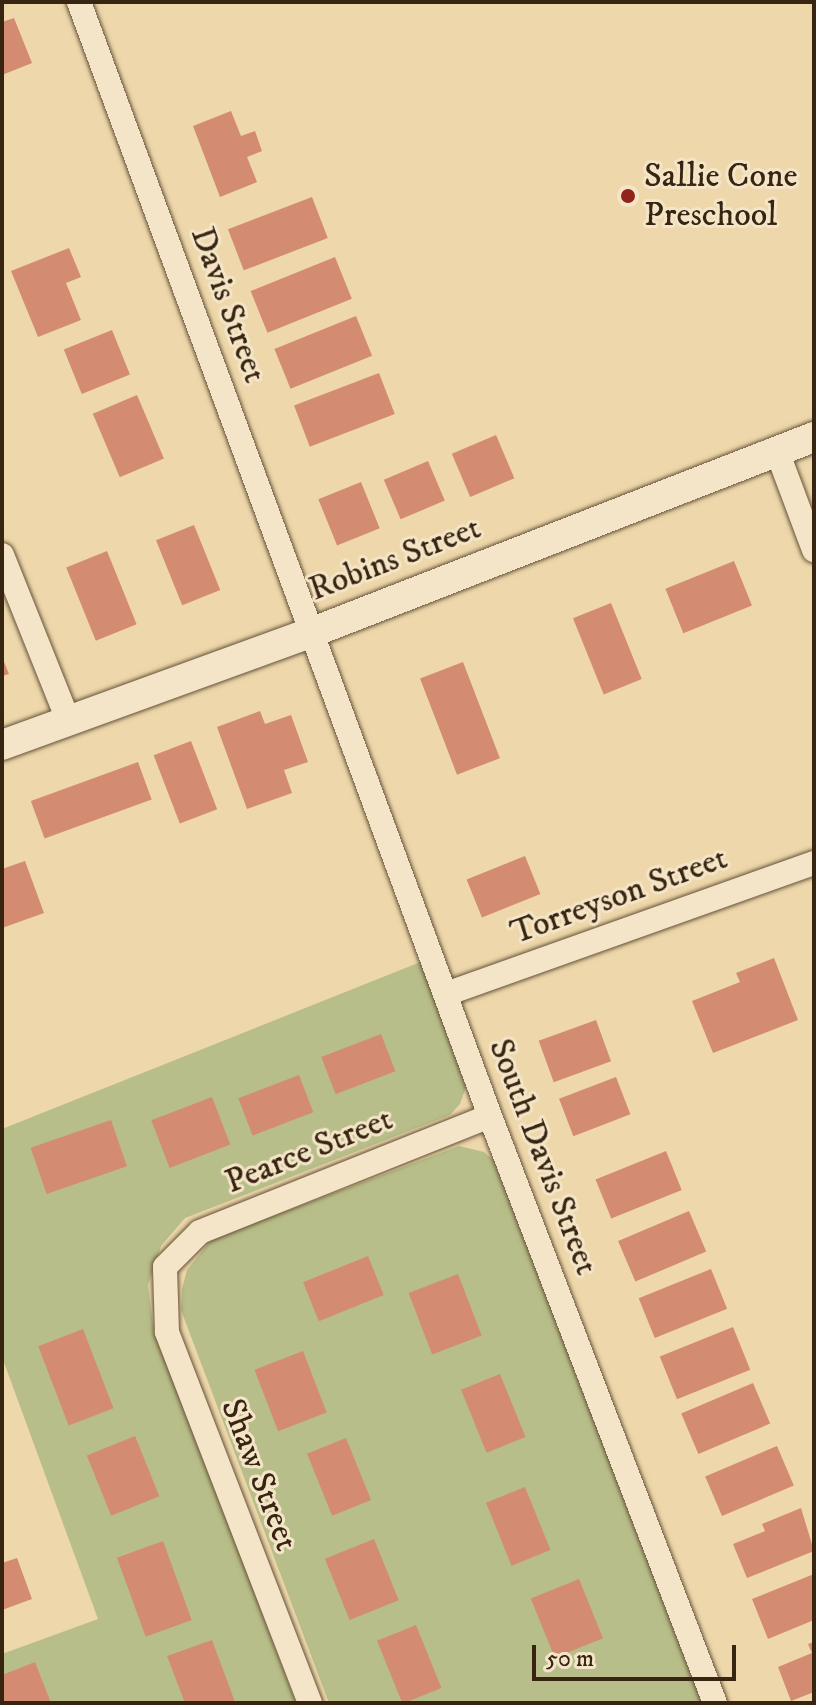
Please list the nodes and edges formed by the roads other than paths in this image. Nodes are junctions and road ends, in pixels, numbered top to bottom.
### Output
1 (79, 2) edge
2 (814, 437) edge
3 (777, 451) junction
4 (814, 550) edge
5 (2, 555) edge
6 (313, 632) junction
7 (68, 720) junction
8 (2, 745) edge
9 (814, 863) edge
10 (446, 994) junction
11 (490, 1116) junction
12 (165, 1267) joint
13 (310, 1703) edge
14 (715, 1703) edge

1 - 6 street, Davis Street
2 - 3 street, Robins Street
3 - 4 street
3 - 6 street, Robins Street
5 - 7 street
6 - 7 street, Robins Street
6 - 10 street, South Davis Street
7 - 8 street, Robins Street
9 - 10 street, Torreyson Street
10 - 11 street, South Davis Street
11 - 12 street, Pearce Street
11 - 14 street, South Davis Street
12 - 13 street, Shaw Street

